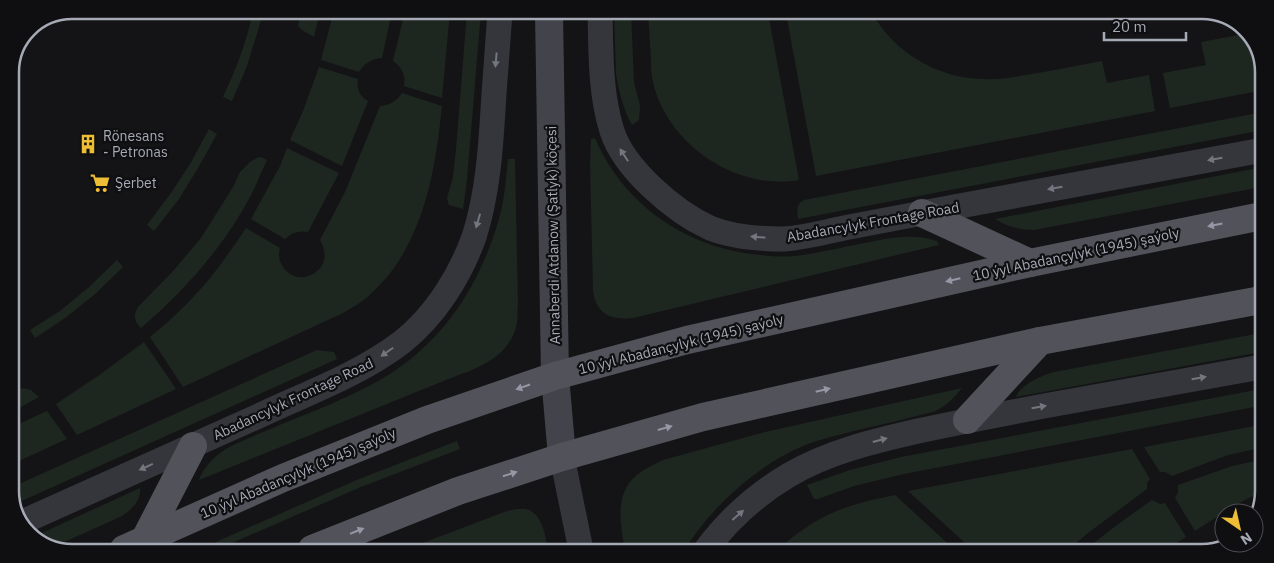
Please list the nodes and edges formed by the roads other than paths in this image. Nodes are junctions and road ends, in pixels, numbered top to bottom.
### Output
1 (500, 19) edge
2 (549, 19) edge
3 (600, 19) edge
4 (1255, 151) edge
5 (922, 213) junction
6 (1255, 217) edge
7 (1030, 263) junction
8 (1255, 301) edge
9 (1040, 342) junction
10 (1255, 368) edge
11 (555, 376) junction
12 (967, 420) junction
13 (193, 446) junction
14 (562, 457) junction
15 (27, 520) edge
16 (134, 544) edge
17 (325, 544) edge
18 (581, 544) edge
19 (711, 544) edge

1 -> 13 street, Abadancylyk Frontage Road
2 - 11 street, Annaberdi Atdanow (Şatlyk) köçesi
5 -> 3 street, Abadancylyk Frontage Road
4 -> 5 street, Abadancylyk Frontage Road
5 - 7 main road
6 -> 7 main road, 10 ýyl Abadançylyk (1945) şaýoly
7 -> 11 main road, 10 ýyl Abadançylyk (1945) şaýoly
8 - 9 main road
9 - 12 main road
14 -> 9 main road
12 -> 10 street
11 - 14 street, Annaberdi Atdanow (Şatlyk) köçesi
11 -> 16 main road, 10 ýyl Abadançylyk (1945) şaýoly
19 -> 12 street
13 -> 15 street, Abadancylyk Frontage Road
13 - 16 main road
17 -> 14 main road
14 - 18 street

